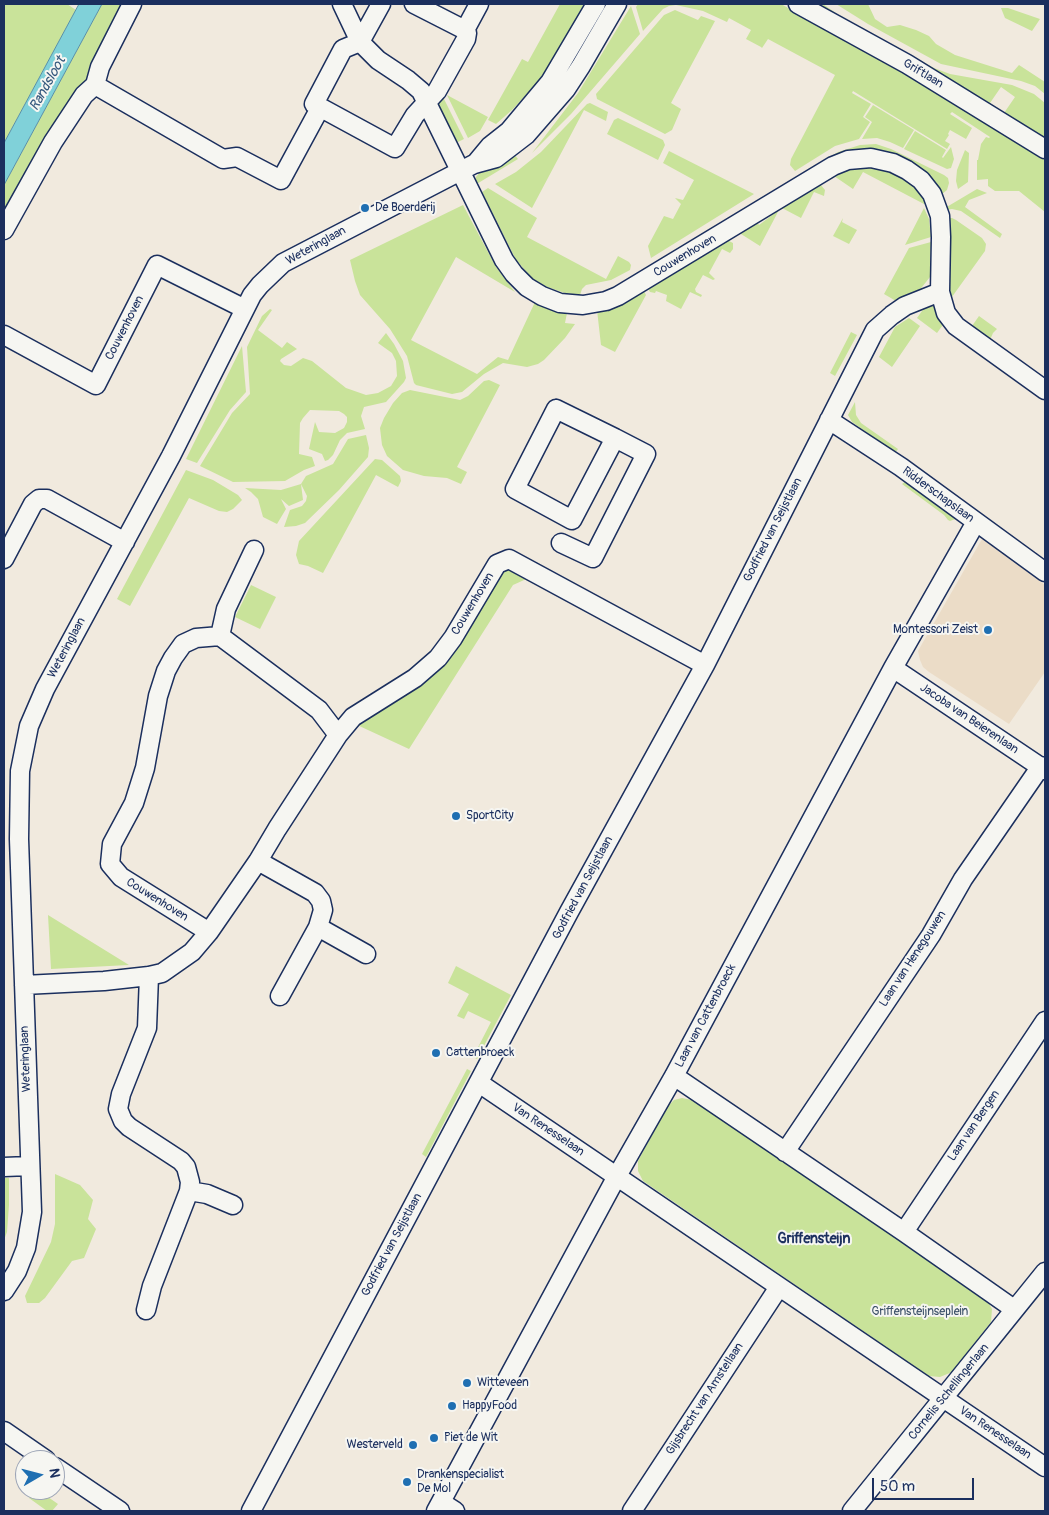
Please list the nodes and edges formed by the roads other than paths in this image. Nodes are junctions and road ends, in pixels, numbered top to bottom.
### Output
1 (132, 4) edge
2 (342, 4) edge
3 (381, 4) edge
4 (414, 4) edge
5 (479, 4) edge
6 (596, 4) edge
7 (617, 4) edge
8 (798, 4) edge
9 (465, 30) junction
10 (360, 42) junction
11 (95, 85) junction
12 (427, 103) junction
13 (320, 108) junction
14 (1045, 149) edge
15 (468, 168) junction
16 (4, 230) edge
17 (940, 292) junction
18 (246, 309) junction
19 (4, 335) edge
20 (1045, 390) edge
21 (829, 420) junction
22 (615, 438) junction
23 (976, 522) junction
24 (125, 542) junction
25 (560, 543) dead end
26 (254, 550) dead end
27 (4, 558) edge
28 (1045, 572) edge
29 (220, 636) junction
30 (705, 665) junction
31 (893, 668) junction
32 (338, 735) junction
33 (1043, 768) edge
34 (12, 770) edge
35 (258, 861) junction
36 (318, 927) junction
37 (210, 932) junction
38 (366, 954) dead end
39 (148, 976) junction
40 (24, 984) junction
41 (280, 996) dead end
42 (1045, 1020) edge
43 (674, 1076) junction
44 (479, 1083) junction
45 (785, 1152) junction
46 (30, 1166) junction
47 (4, 1167) edge
48 (617, 1176) junction
49 (189, 1190) junction
50 (233, 1205) dead end
51 (904, 1232) junction
52 (1045, 1272) edge
53 (779, 1287) junction
54 (4, 1291) edge
55 (1014, 1309) junction
56 (146, 1310) dead end
57 (944, 1399) junction
58 (4, 1431) edge
59 (32, 1450) edge
60 (1045, 1467) edge
61 (65, 1474) edge
62 (444, 1508) edge
63 (120, 1511) edge
64 (251, 1511) edge
65 (632, 1511) edge
66 (852, 1511) edge

1 - 11 street
2 - 10 street, Couwenhoven
3 - 10 street
4 - 9 street
5 - 9 street
6 - 15 street, Weteringlaan
7 - 15 street, Weteringlaan
8 - 14 street, Griftlaan
9 - 12 street
10 - 12 street, Couwenhoven
10 - 13 street
11 - 13 street
11 - 16 street
12 - 13 street
12 - 15 street, Couwenhoven
15 - 17 street, Couwenhoven
15 - 18 street, Weteringlaan
17 - 20 street
17 - 21 street, Godfried van Seijstlaan
18 - 19 street, Couwenhoven
18 - 24 street, Weteringlaan
21 - 23 street, Ridderschapslaan
21 - 30 street, Godfried van Seijstlaan
22 - 22 street
22 - 25 street
23 - 28 street, Ridderschapslaan
23 - 31 street, Laan van Cattenbroeck
24 - 27 street
24 - 34 street, Weteringlaan
26 - 29 street
29 - 32 street
29 - 37 street, Couwenhoven
30 - 32 street, Couwenhoven
30 - 44 street, Godfried van Seijstlaan
31 - 33 street, Jacoba van Beierenlaan
31 - 43 street, Laan van Cattenbroeck
32 - 35 street, Couwenhoven
33 - 45 street, Laan van Henegouwen
34 - 40 street, Weteringlaan
35 - 36 street
35 - 37 street, Couwenhoven
36 - 38 street
36 - 41 street
37 - 39 street, Couwenhoven
39 - 40 street, Couwenhoven
39 - 49 street
40 - 46 street, Weteringlaan
42 - 51 street, Laan van Bergen
43 - 45 street
43 - 48 street, Laan van Cattenbroeck
44 - 48 street, Van Renesselaan
44 - 64 street, Godfried van Seijstlaan
45 - 51 street
46 - 47 street
46 - 54 street, Weteringlaan
48 - 53 street
48 - 62 street, Laan van Cattenbroeck
49 - 50 street
49 - 56 street
51 - 55 street
52 - 55 street, Cornelis Schellingerlaan
53 - 57 street
53 - 65 street, Gijsbrecht van Amstellaan
55 - 57 street, Cornelis Schellingerlaan
57 - 60 street, Van Renesselaan
57 - 66 street, Cornelis Schellingerlaan
58 - 59 street
61 - 63 street

